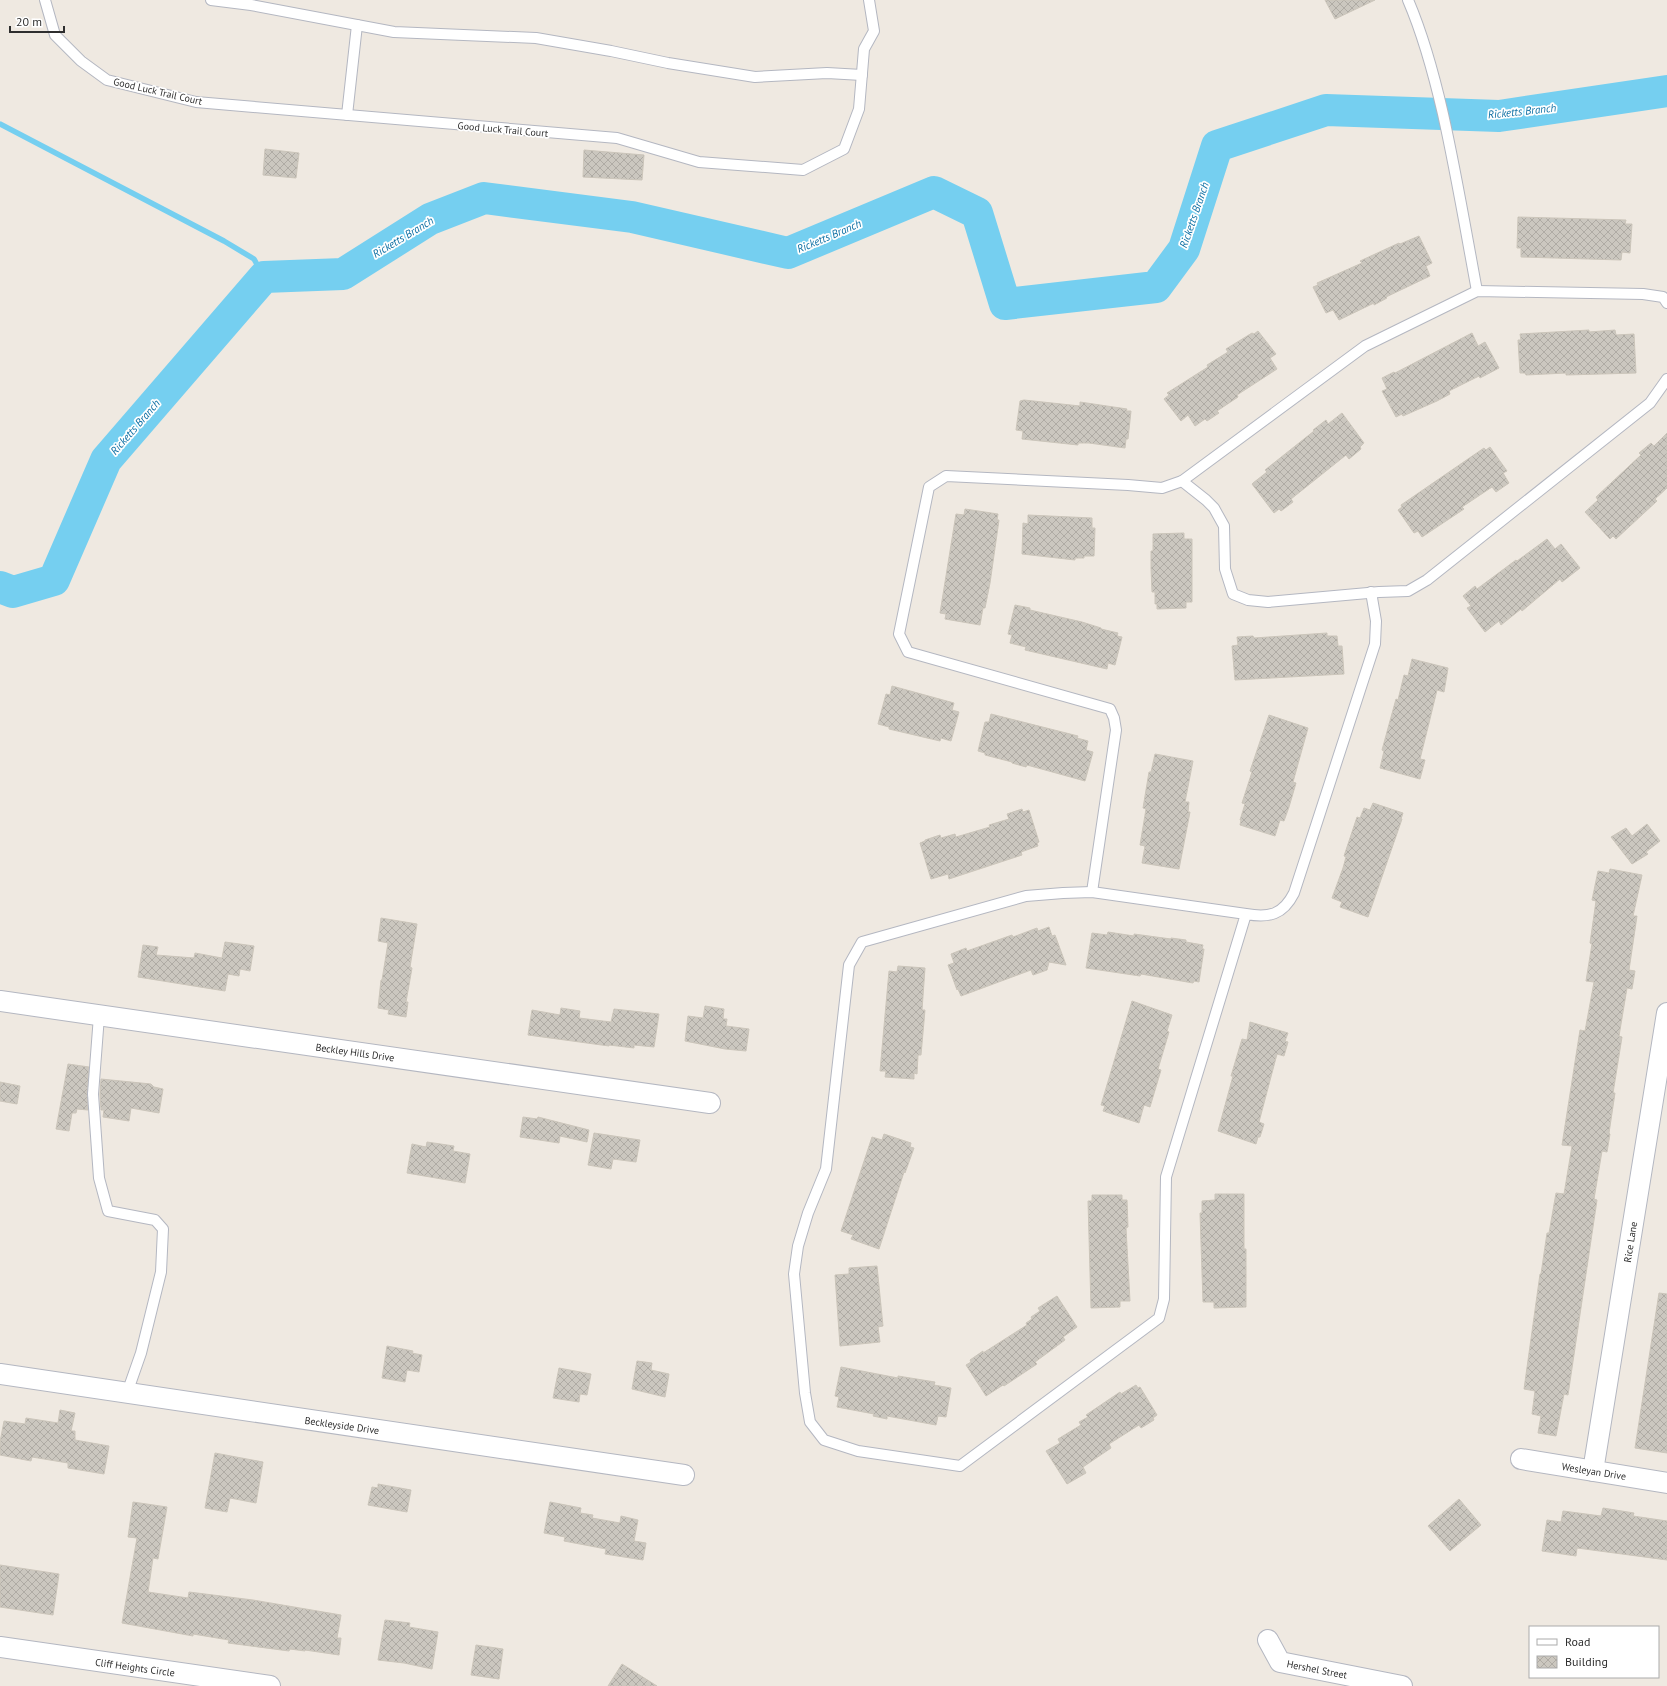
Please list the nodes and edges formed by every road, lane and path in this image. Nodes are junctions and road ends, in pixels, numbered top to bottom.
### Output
1 (45, 0) edge
2 (211, 0) edge
3 (869, 0) edge
4 (1408, 0) edge
5 (357, 25) junction
6 (862, 75) junction
7 (347, 115) junction
8 (1477, 291) junction
9 (1667, 303) edge
10 (1667, 379) edge
11 (1182, 481) junction
12 (1371, 592) junction
13 (1092, 892) junction
14 (1246, 914) junction
15 (0, 1002) edge
16 (1667, 1013) edge
17 (99, 1016) junction
18 (710, 1103) dead end
19 (0, 1374) edge
20 (127, 1393) junction
21 (1521, 1459) dead end
22 (1592, 1471) junction
23 (684, 1475) dead end
24 (1667, 1483) edge
25 (1268, 1640) dead end
26 (0, 1647) edge
27 (270, 1686) edge
28 (1402, 1686) edge

1 - 7 lane, Good Luck Trail Court
2 - 5 lane
3 - 6 lane, Good Luck Trail Court
4 - 8 lane
5 - 6 lane
5 - 7 lane
6 - 7 lane, Good Luck Trail Court
8 - 9 lane
8 - 11 lane
10 - 12 lane
11 - 12 lane
11 - 13 lane
12 - 14 lane
13 - 14 lane
13 - 14 lane
15 - 17 street, Beckley Hills Drive
16 - 22 street, Rice Lane
17 - 18 street, Beckley Hills Drive
17 - 20 lane
19 - 20 street, Beckleyside Drive
20 - 23 street, Beckleyside Drive
21 - 22 street, Wesleyan Drive
22 - 24 street, Wesleyan Drive
25 - 28 street, Hershel Street
26 - 27 street, Cliff Heights Circle

